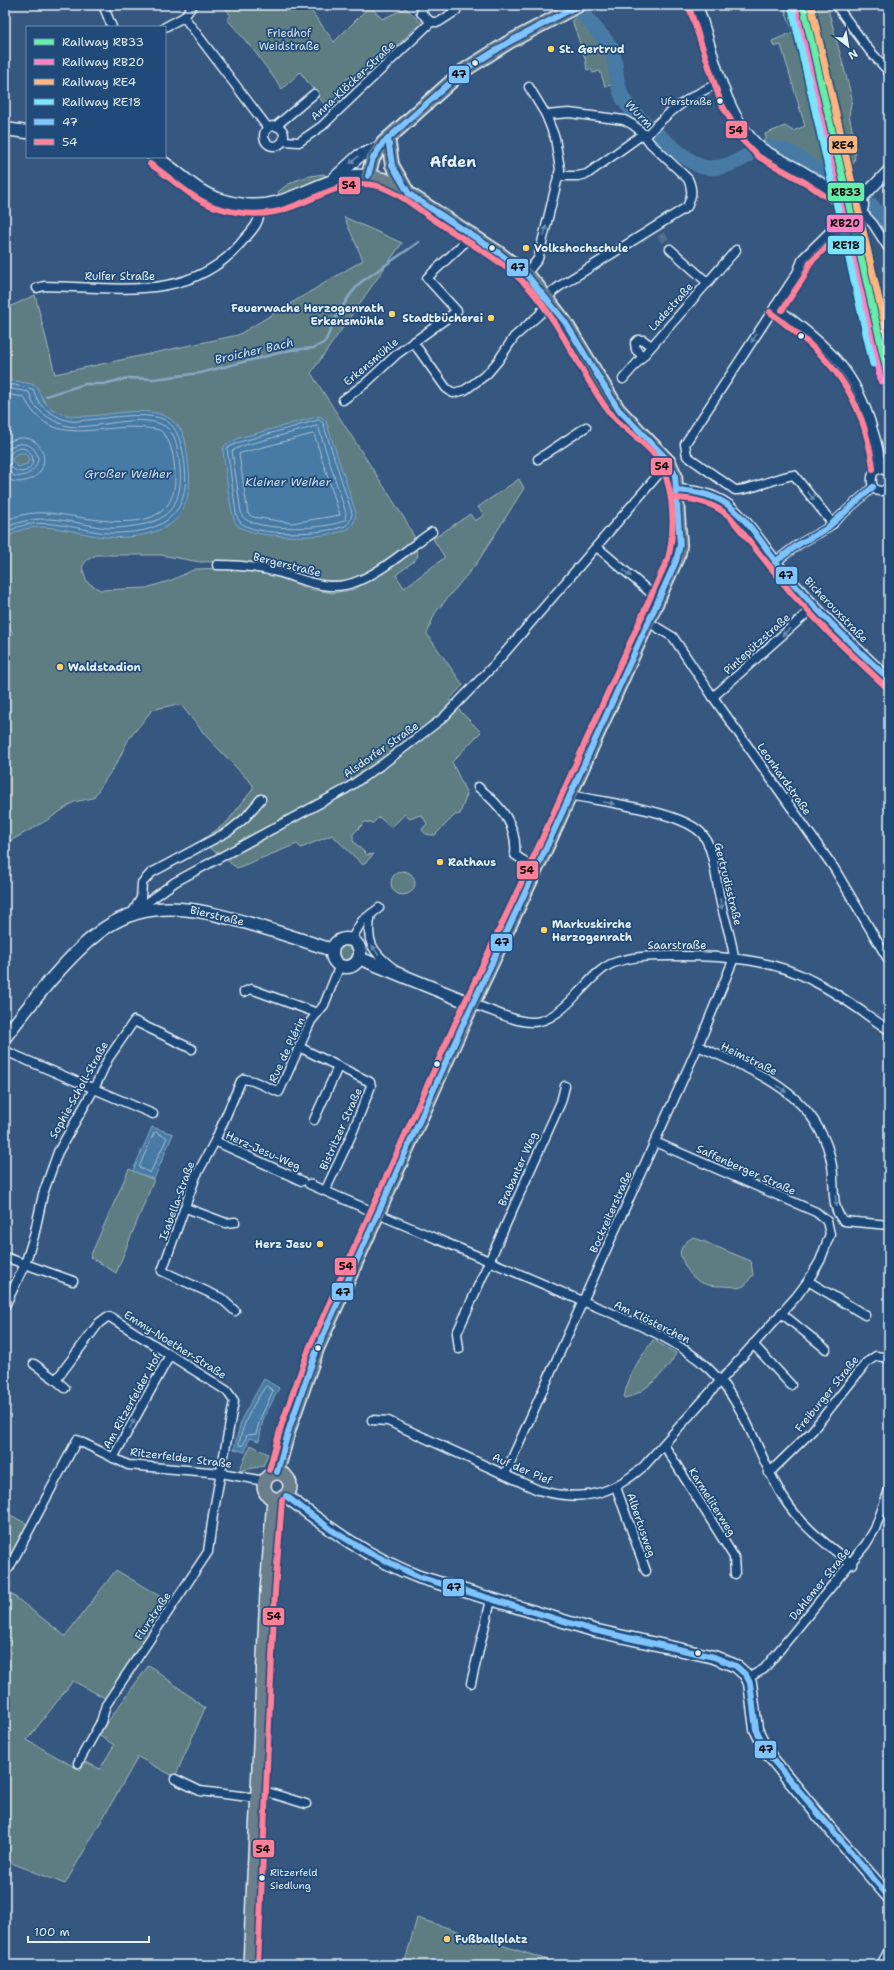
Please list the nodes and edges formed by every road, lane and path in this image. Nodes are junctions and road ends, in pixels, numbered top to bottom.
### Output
1 (103, 5) edge
2 (193, 5) edge
3 (424, 5) edge
4 (450, 5) edge
5 (697, 5) edge
6 (836, 5) edge
7 (576, 7) edge
8 (184, 17) junction
9 (431, 22) junction
10 (112, 26) edge
11 (166, 26) edge
12 (889, 72) edge
13 (722, 82) junction
14 (529, 87) dead end
15 (314, 94) dead end
16 (546, 115) junction
17 (272, 127) junction
18 (5, 129) edge
19 (26, 132) edge
20 (646, 134) junction
21 (388, 138) junction
22 (284, 141) junction
23 (379, 148) junction
24 (155, 158) edge
25 (889, 170) edge
26 (368, 176) junction
27 (559, 176) junction
28 (333, 180) junction
29 (409, 194) junction
30 (861, 199) junction
31 (846, 201) junction
32 (261, 206) junction
33 (861, 211) junction
34 (850, 212) junction
35 (656, 226) junction
36 (470, 234) junction
37 (661, 234) tunnel mouth
38 (670, 249) tunnel mouth
39 (889, 249) edge
40 (736, 250) dead end
41 (526, 274) junction
42 (708, 283) junction
43 (37, 288) dead end
44 (548, 299) junction
45 (775, 306) junction
46 (413, 342) junction
47 (651, 346) junction
48 (643, 356) junction
49 (623, 379) dead end
50 (343, 400) dead end
51 (586, 426) dead end
52 (538, 459) dead end
53 (669, 462) junction
54 (885, 471) edge
55 (873, 487) junction
56 (889, 488) edge
57 (676, 490) junction
58 (833, 524) junction
59 (432, 532) dead end
60 (597, 547) junction
61 (776, 562) junction
62 (217, 565) dead end
63 (658, 600) junction
64 (815, 606) junction
65 (648, 622) junction
66 (889, 679) edge
67 (713, 697) junction
68 (478, 787) dead end
69 (570, 795) junction
70 (261, 799) dead end
71 (536, 869) junction
72 (378, 908) dead end
73 (132, 914) junction
74 (371, 914) junction
75 (351, 940) junction
76 (332, 950) junction
77 (359, 958) junction
78 (734, 958) junction
79 (889, 961) edge
80 (340, 965) junction
81 (403, 976) junction
82 (244, 992) dead end
83 (472, 1004) junction
84 (317, 1013) junction
85 (889, 1030) edge
86 (5, 1037) edge
87 (698, 1046) junction
88 (299, 1047) junction
89 (192, 1049) dead end
90 (5, 1051) edge
91 (338, 1067) junction
92 (565, 1086) dead end
93 (94, 1089) junction
94 (153, 1114) dead end
95 (314, 1120) dead end
96 (215, 1142) junction
97 (655, 1142) junction
98 (326, 1191) junction
99 (186, 1208) junction
100 (378, 1214) junction
101 (827, 1221) joint
102 (235, 1222) dead end
103 (889, 1225) edge
104 (5, 1257) edge
105 (489, 1261) junction
106 (25, 1264) junction
107 (73, 1281) dead end
108 (808, 1281) junction
109 (583, 1301) junction
110 (5, 1306) edge
111 (235, 1310) dead end
112 (781, 1313) junction
113 (865, 1315) dead end
114 (753, 1344) junction
115 (459, 1349) dead end
116 (826, 1349) dead end
117 (170, 1355) junction
118 (889, 1358) edge
119 (34, 1364) dead end
120 (56, 1380) junction
121 (721, 1381) junction
122 (791, 1385) dead end
123 (65, 1388) dead end
124 (372, 1420) dead end
125 (664, 1445) junction
126 (113, 1458) junction
127 (277, 1472) junction
128 (221, 1473) junction
129 (769, 1473) junction
130 (505, 1474) junction
131 (264, 1481) junction
132 (616, 1487) junction
133 (889, 1490) edge
134 (280, 1497) junction
135 (852, 1564) junction
136 (9, 1568) dead end
137 (646, 1571) dead end
138 (735, 1574) dead end
139 (492, 1600) junction
140 (748, 1678) junction
141 (471, 1683) dead end
142 (78, 1763) dead end
143 (175, 1779) dead end
144 (258, 1793) junction
145 (306, 1804) dead end
146 (889, 1897) edge
147 (889, 1950) edge
148 (252, 1964) edge
149 (881, 1965) edge

1 - 10 street
2 - 8 street
3 - 9 street
4 - 9 street
5 - 13 street
6 - 12 street
7 - 21 main road
8 - 11 street
8 - 17 street
9 - 22 street, Anna-Klöcker-Straße
13 - 20 street
13 - 31 street
14 - 16 street
15 - 17 street, Anna-Klöcker-Straße
16 - 20 street
16 - 27 street
17 - 22 street
17 - 22 street, Anna-Klöcker-Straße
18 - 19 main road
20 - 27 street
20 - 35 street
21 - 23 main road
21 - 29 main road
23 - 26 main road
23 -> 28 main road
24 - 32 main road
25 - 30 street
26 - 28 main road
26 - 29 main road
41 -> 27 street
28 - 32 main road
29 - 36 main road
30 - 31 street
30 - 33 street
31 - 34 street
32 - 43 street, Ruifer Straße
33 - 34 street
33 - 39 street
34 - 45 street
35 - 37 street
35 - 44 street
36 - 41 main road
36 - 46 street, Erkensmühle
38 - 42 street, Ladestraße
40 - 42 street, Ladestraße
41 - 44 main road
42 - 47 street, Ladestraße
44 - 46 street, Erkensmühle
44 - 53 main road
45 - 54 street
45 -> 58 street
46 - 50 street, Erkensmühle
47 - 48 street, Ladestraße
47 - 48 street, Ladestraße
48 - 49 street, Ladestraße
51 - 52 street
53 - 57 main road
53 - 60 street, Alsdorfer Straße
54 - 55 street
55 - 56 street
55 - 58 street
57 - 61 street, Bicherouxstraße
57 - 63 main road
58 - 61 street
59 - 62 street, Bergerstraße
60 -> 63 street
60 - 73 street, Alsdorfer Straße
61 - 64 street, Bicherouxstraße
63 - 65 main road
64 - 66 street, Bicherouxstraße
64 -> 67 street, Pintepützstraße
65 - 67 street, Leonhardstraße
65 - 69 main road
67 - 79 street, Leonhardstraße
68 - 71 street
69 - 71 main road
69 -> 78 street, Gertrudisstraße
70 - 73 street
71 - 83 main road
72 - 74 street
73 - 76 main road, Bierstraße
73 - 86 main road, Bierstraße
74 - 75 street
81 -> 74 street
75 - 76 main road
75 - 77 main road
76 - 80 main road
77 - 80 main road
77 - 81 main road
78 - 83 street, Saarstraße
78 - 85 street, Saarstraße
78 - 87 street, Bockreiterstraße
80 - 84 street, Rue de Plérin
81 - 83 main road
82 - 84 street
83 - 100 main road
84 - 88 street, Rue de Plérin
87 - 97 street, Bockreiterstraße
87 -> 103 street, Heimstraße
88 - 91 street, Bistritzer Straße
88 - 96 street, Rue de Plérin
89 - 93 street, Sophie-Scholl-Straße
90 - 93 street
91 - 95 street
91 - 98 street, Bistritzer Straße
92 - 105 street, Brabanter Weg
93 - 94 street
93 - 106 street, Sophie-Scholl-Straße
96 - 98 street, Herz-Jesu-Weg
96 - 99 street, Isabella-Straße
97 - 101 street, Saffenberger Straße
97 - 109 street, Bockreiterstraße
98 - 100 street, Herz-Jesu-Weg
99 - 102 street
99 - 111 street, Isabella-Straße
100 - 105 street, Am Klösterchen
100 - 127 main road
101 - 108 street, Auf der Pief
104 - 106 street
105 - 109 street, Am Klösterchen
105 - 115 street, Brabanter Weg
106 - 107 street
106 - 110 street, Sophie-Scholl-Straße
108 - 112 street, Auf der Pief
108 - 113 street
109 - 121 street, Am Klösterchen
109 - 130 street, Bockreiterstraße
112 - 114 street, Auf der Pief
112 - 116 street
114 - 121 street, Auf der Pief
114 - 122 street
117 - 120 street, Emmy-Noether-Straße
126 -> 117 street, Am Ritzerfelder Hof
117 - 128 street, Emmy-Noether-Straße
118 - 129 street, Freiburger Straße
119 - 120 street
120 - 123 street
121 - 125 street, Auf der Pief
121 - 129 street, Am Klösterchen
124 - 130 street, Auf der Pief
125 - 132 street, Auf der Pief
125 - 138 street, Karmeliterweg
126 - 128 street, Ritzerfelder Straße
126 - 136 street, Ritzerfelder Straße
127 - 131 main road
127 - 134 main road
128 - 131 street, Ritzerfelder Straße
128 - 142 street, Flurstraße
129 - 135 street, Am Klösterchen
130 - 132 street, Auf der Pief
131 - 134 main road
132 - 137 street, Albertusweg
133 - 135 street, Dahlemer Straße
134 - 139 main road
134 - 144 main road
135 - 140 street, Dahlemer Straße
139 - 140 main road
139 - 141 street
140 - 146 main road
143 - 144 street
144 - 145 street
144 - 148 main road
147 - 149 street

